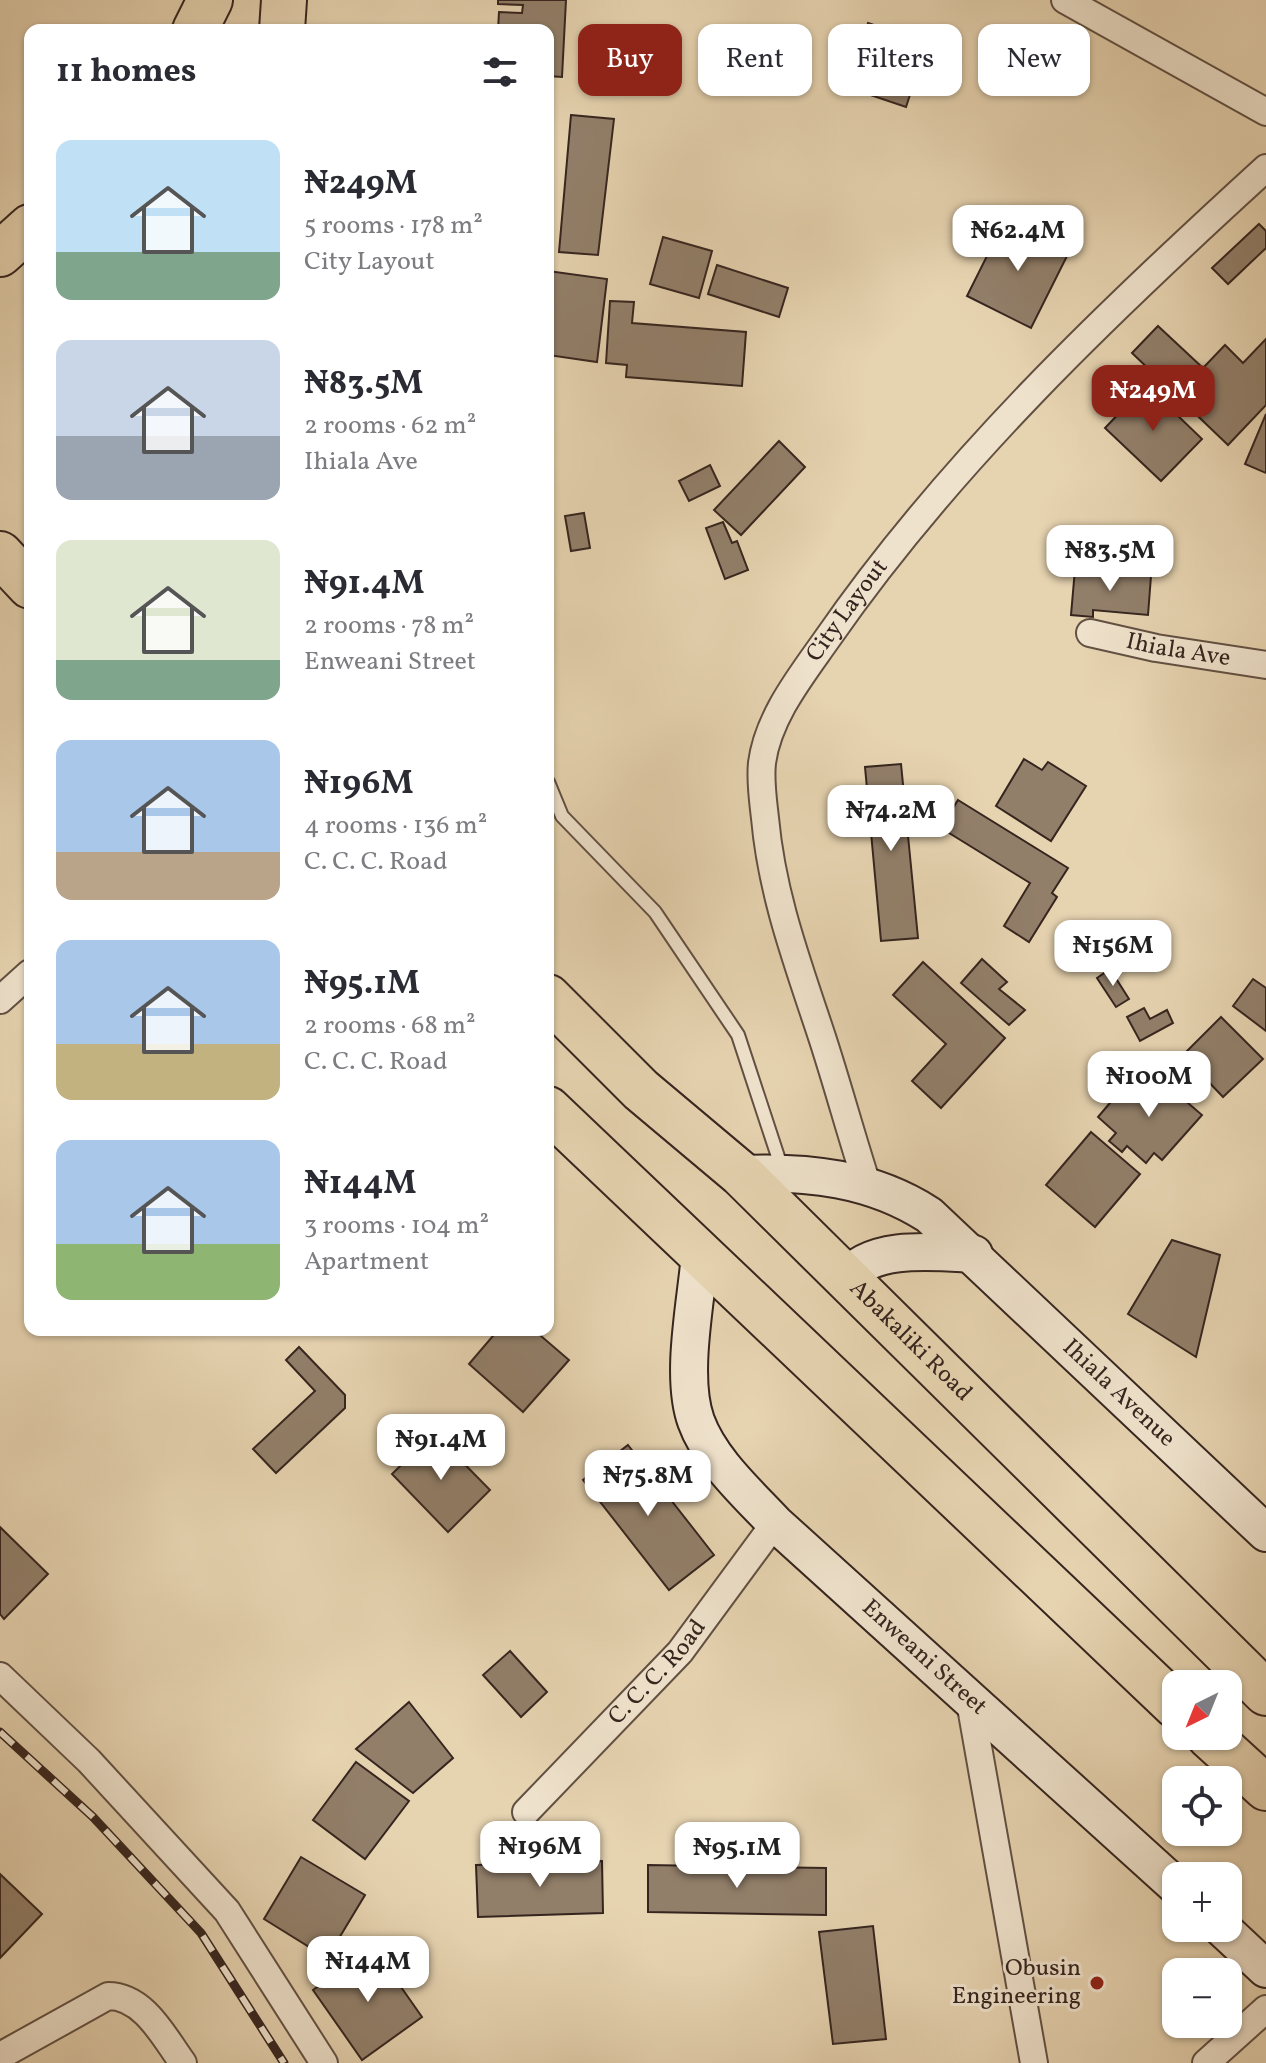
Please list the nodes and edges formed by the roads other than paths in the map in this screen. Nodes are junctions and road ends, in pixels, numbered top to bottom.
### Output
1 (210, 0) edge
2 (284, 0) edge
3 (1065, 0) edge
4 (198, 24) edge
5 (282, 24) edge
6 (1266, 112) edge
7 (1266, 168) edge
8 (24, 232) edge
9 (0, 254) edge
10 (0, 554) edge
11 (24, 580) edge
12 (1090, 633) dead end
13 (1266, 665) edge
14 (554, 797) edge
15 (24, 978) edge
16 (0, 1000) edge
17 (554, 1003) edge
18 (554, 1115) edge
19 (762, 1173) junction
20 (867, 1184) junction
21 (974, 1254) junction
22 (700, 1255) junction
23 (846, 1279) junction
24 (751, 1303) junction
25 (695, 1321) junction
26 (775, 1523) junction
27 (1266, 1533) edge
28 (0, 1676) edge
29 (1162, 1693) edge
30 (1266, 1693) edge
31 (969, 1696) junction
32 (1224, 1750) edge
33 (1266, 1788) edge
34 (526, 1812) dead end
35 (1162, 1873) edge
36 (1237, 1942) edge
37 (1266, 1969) edge
38 (1266, 2009) edge
39 (0, 2056) edge
40 (183, 2063) edge
41 (324, 2063) edge
42 (1034, 2063) edge
43 (1206, 2063) edge

1 - 4 highway
2 - 5 highway
3 - 6 street
7 - 20 street, City Layout
8 - 9 highway
10 - 11 highway
12 - 13 street, Ihiala Ave
14 - 19 lane
15 - 16 street
17 - 19 highway, Abakaliki Road
18 - 22 highway
19 - 20 main road, Ihiala Avenue
19 - 23 highway, Abakaliki Road
20 - 21 main road, Ihiala Avenue
21 - 23 main road
21 - 27 main road, Ihiala Avenue
22 - 24 highway
22 - 25 main road, Enweani Street
23 - 30 highway, Abakaliki Road
24 - 25 main road
24 - 29 highway
25 - 26 main road, Enweani Street
26 - 31 main road, Enweani Street
26 - 34 street, C. C. C. Road
28 - 41 street
31 - 35 main road
31 - 42 street, Enweani Street
32 - 33 highway
36 - 37 main road
38 - 43 street
39 - 40 street

